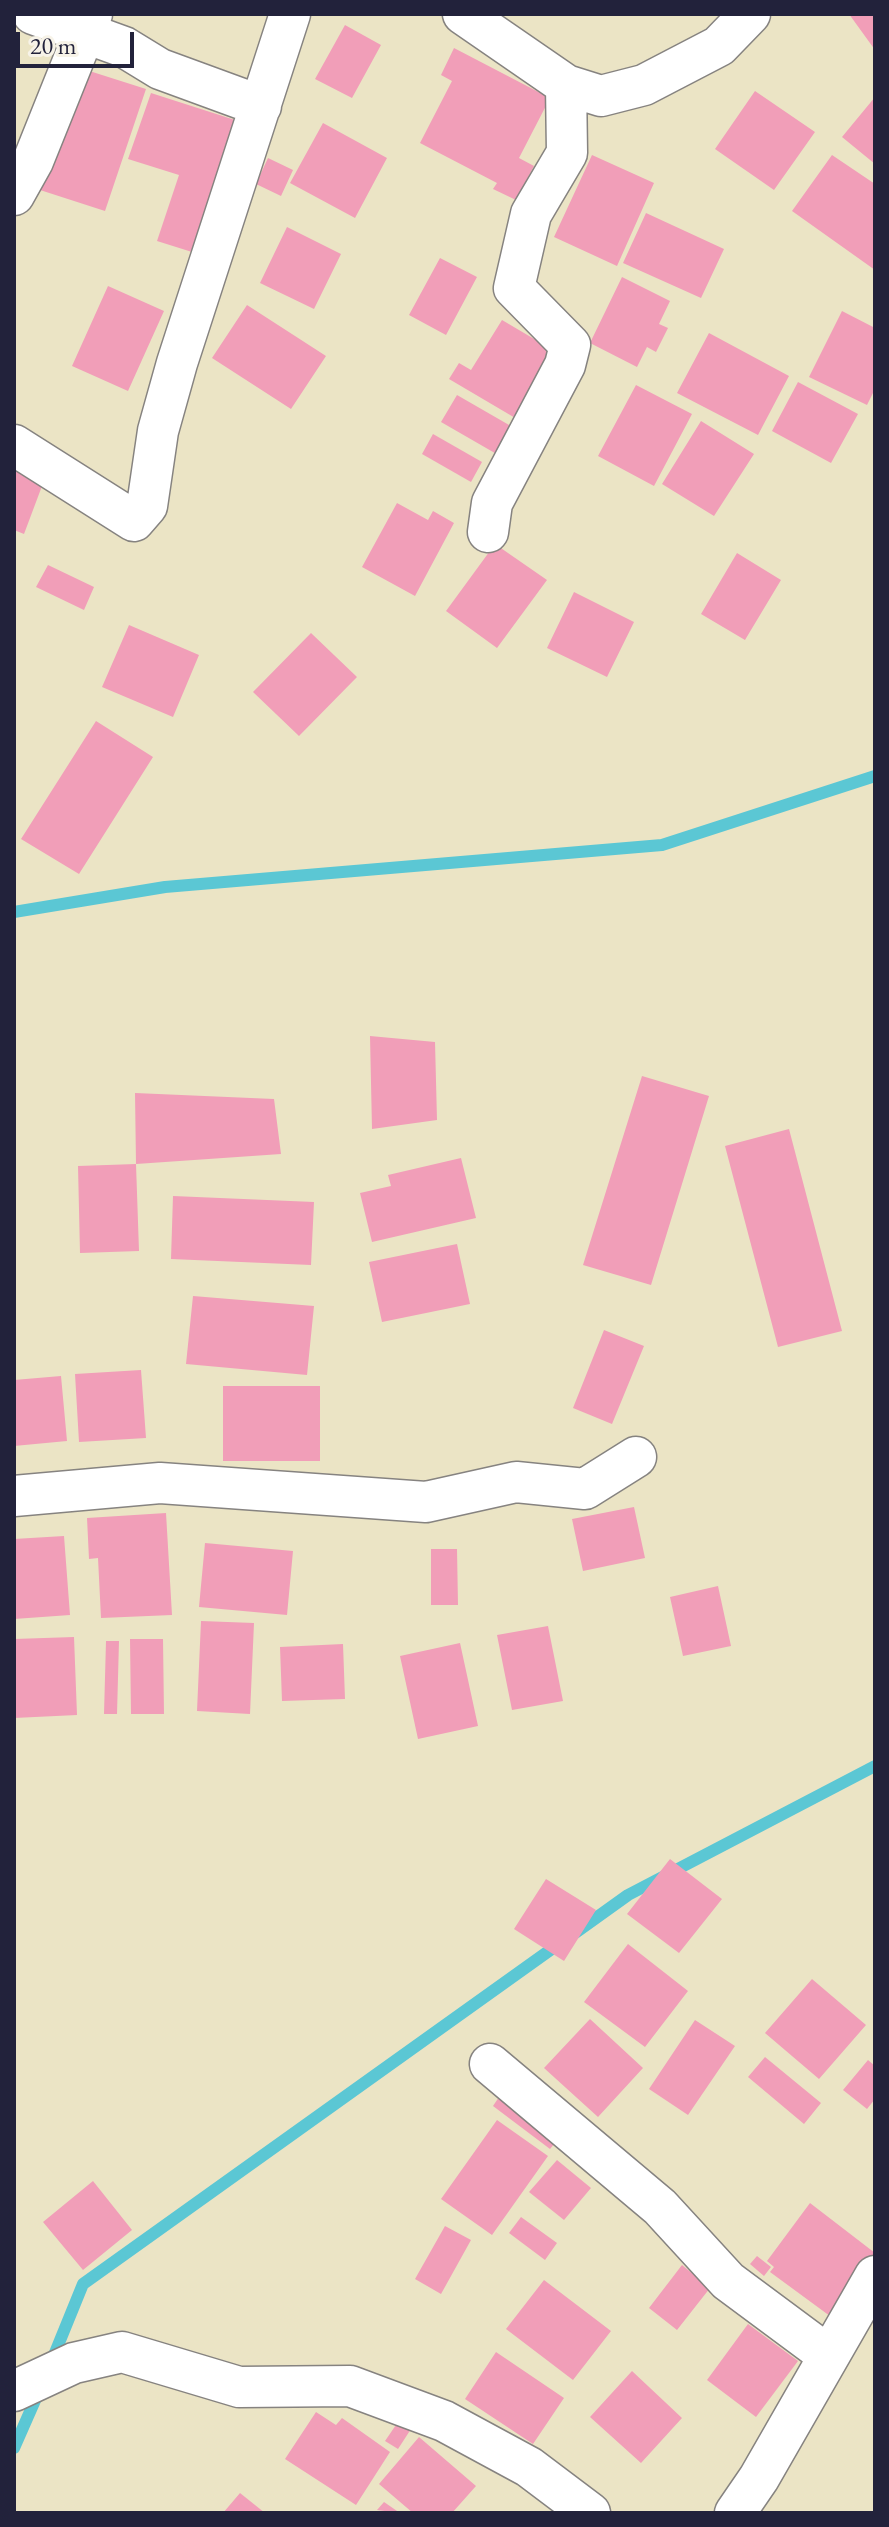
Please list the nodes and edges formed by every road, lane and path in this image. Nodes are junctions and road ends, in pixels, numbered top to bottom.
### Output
1 (33, 14) edge
2 (290, 14) edge
3 (463, 14) edge
4 (750, 14) edge
5 (89, 24) edge
6 (566, 85) junction
7 (261, 106) junction
8 (14, 195) edge
9 (14, 445) edge
10 (488, 532) dead end
11 (636, 1457) dead end
12 (14, 1496) edge
13 (490, 2064) dead end
14 (875, 2276) edge
15 (829, 2356) junction
16 (14, 2391) edge
17 (590, 2513) edge
18 (735, 2513) edge

1 - 5 street
2 - 7 street
3 - 6 street
4 - 6 street
5 - 7 street
5 - 8 street
6 - 10 street
7 - 9 street
11 - 12 street
13 - 15 street
14 - 15 street
15 - 18 street
16 - 17 street

